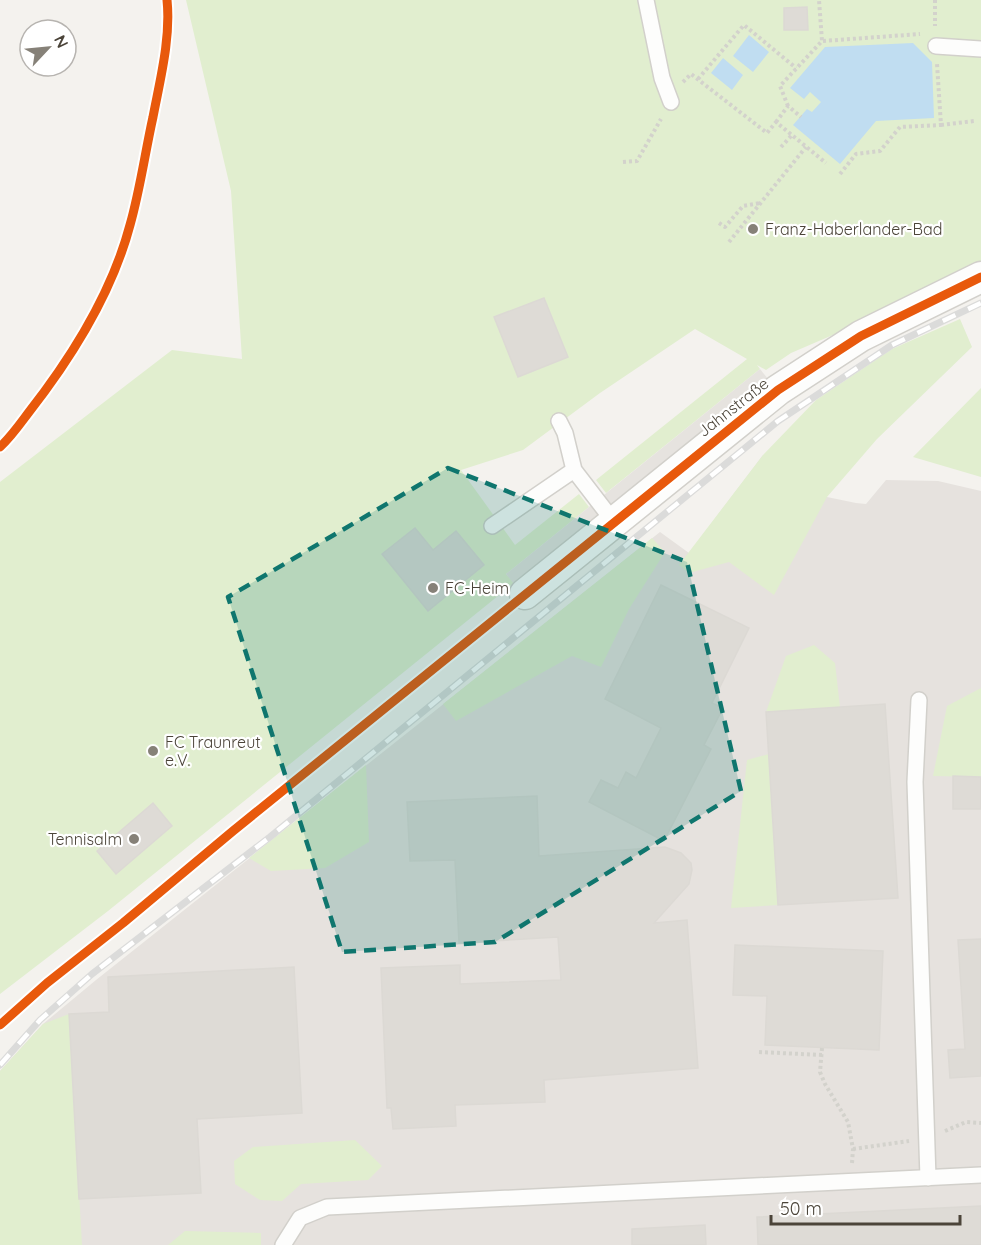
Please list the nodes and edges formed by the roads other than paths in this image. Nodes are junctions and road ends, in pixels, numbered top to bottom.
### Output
1 (646, 0) edge
2 (936, 39) road end
3 (981, 49) edge
4 (671, 102) road end
5 (981, 277) edge
6 (559, 421) dead end
7 (574, 470) junction
8 (614, 522) junction
9 (492, 526) dead end
10 (525, 594) dead end
11 (919, 700) dead end
12 (981, 1175) edge
13 (928, 1178) junction
14 (283, 1245) edge

1 - 4 lane
2 - 3 lane
5 - 8 street, Jahnstraße
6 - 7 lane
7 - 8 lane
7 - 9 lane
8 - 10 street, Jahnstraße
11 - 13 lane
12 - 13 lane
13 - 14 lane

